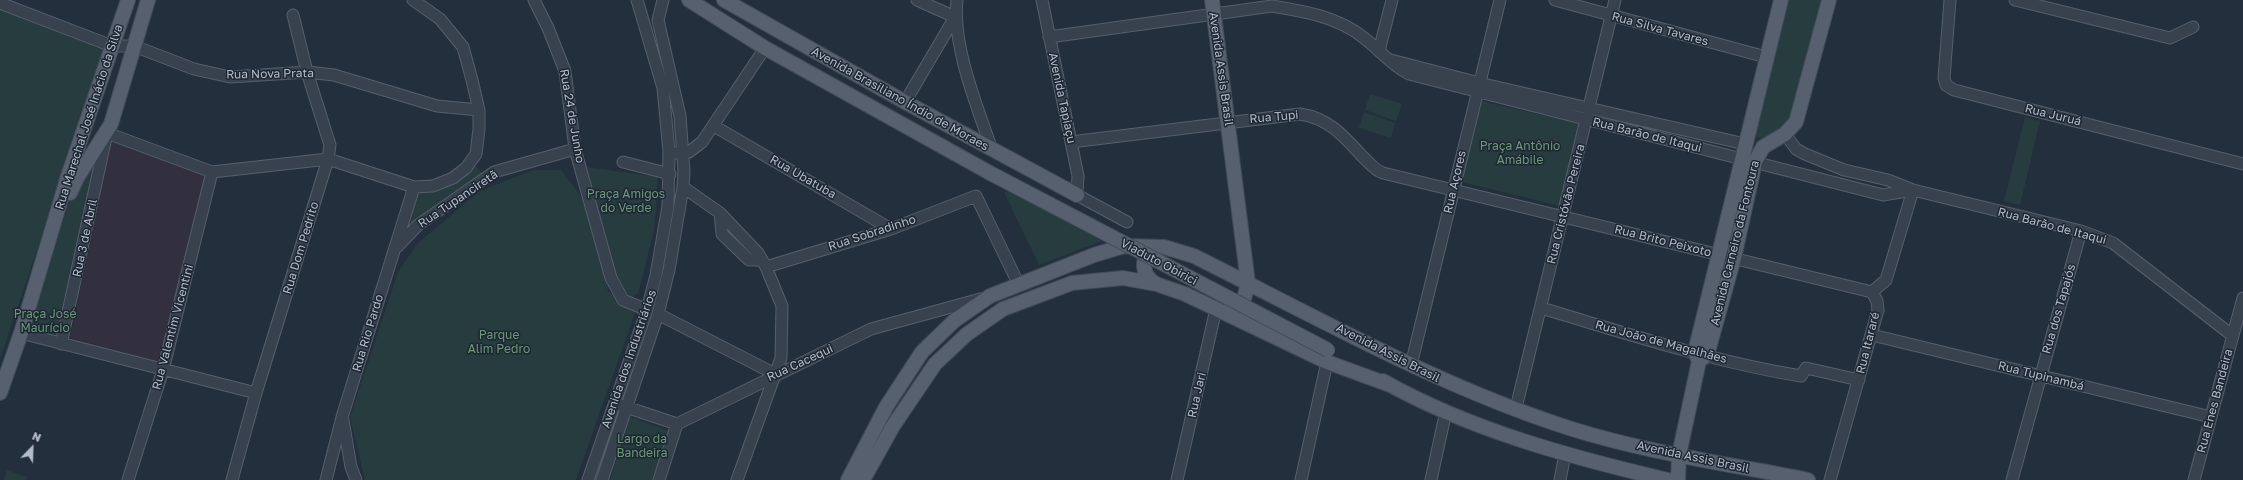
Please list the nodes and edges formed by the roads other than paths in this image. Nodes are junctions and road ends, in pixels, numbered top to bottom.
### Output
1 (128, 0) edge
2 (148, 0) edge
3 (414, 0) edge
4 (534, 0) edge
5 (637, 0) edge
6 (663, 0) edge
7 (690, 0) edge
8 (724, 0) edge
9 (917, 0) edge
10 (957, 0) edge
11 (1042, 0) edge
12 (1212, 0) edge
13 (1392, 0) edge
14 (1500, 0) edge
15 (1555, 0) edge
16 (1615, 0) edge
17 (1781, 0) edge
18 (1828, 0) edge
19 (1950, 0) edge
20 (2015, 0) edge
21 (0, 3) edge
22 (1213, 14) junction
23 (293, 16) dead end
24 (1611, 16) junction
25 (955, 17) junction
26 (2193, 27) dead end
27 (1049, 37) junction
28 (112, 46) junction
29 (134, 46) junction
30 (765, 48) junction
31 (1383, 55) junction
32 (1766, 57) junction
33 (307, 72) junction
34 (1478, 87) junction
35 (905, 102) junction
36 (1589, 109) junction
37 (479, 110) junction
38 (1586, 120) junction
39 (1228, 122) junction
40 (714, 126) junction
41 (1664, 126) junction
42 (107, 133) junction
43 (1785, 134) junction
44 (1660, 139) junction
45 (1072, 142) junction
46 (1745, 144) junction
47 (575, 149) junction
48 (992, 150) junction
49 (669, 152) junction
50 (682, 153) junction
51 (328, 159) junction
52 (1748, 161) junction
53 (623, 162) dead end
54 (2243, 164) edge
55 (212, 172) junction
56 (990, 173) joint
57 (670, 174) junction
58 (68, 176) junction
59 (1888, 180) junction
60 (414, 187) junction
61 (683, 187) junction
62 (1454, 190) junction
63 (1913, 190) junction
64 (1077, 195) junction
65 (1883, 195) junction
66 (1563, 217) junction
67 (1127, 222) dead end
68 (891, 229) junction
69 (2081, 231) junction
70 (50, 235) junction
71 (1164, 247) junction
72 (394, 249) junction
73 (1719, 255) junction
74 (1734, 258) junction
75 (764, 264) junction
76 (1248, 283) junction
77 (1156, 284) junction
78 (1019, 285) junction
79 (658, 290) junction
80 (1872, 292) junction
81 (990, 296) junction
82 (2243, 298) edge
83 (1540, 308) junction
84 (1216, 309) junction
85 (647, 310) junction
86 (658, 314) junction
87 (21, 333) junction
88 (1872, 335) junction
89 (2233, 336) junction
90 (61, 344) junction
91 (1327, 356) junction
92 (1700, 356) junction
93 (1411, 365) junction
94 (163, 370) junction
95 (775, 374) junction
96 (2040, 376) junction
97 (1859, 380) junction
98 (0, 393) edge
99 (256, 393) junction
100 (614, 403) junction
101 (626, 408) junction
102 (1516, 408) junction
103 (1446, 411) junction
104 (342, 417) junction
105 (2211, 417) junction
106 (677, 424) junction
107 (1565, 454) junction
108 (1679, 455) junction
109 (128, 480) edge
110 (232, 480) edge
111 (326, 480) edge
112 (356, 480) edge
113 (588, 480) edge
114 (602, 480) edge
115 (659, 480) edge
116 (737, 480) edge
117 (848, 480) edge
118 (863, 480) edge
119 (1177, 480) edge
120 (1300, 480) edge
121 (1430, 480) edge
122 (1560, 480) edge
123 (1668, 480) edge
124 (1678, 480) edge
125 (1808, 480) edge
126 (1830, 480) edge
127 (2012, 480) edge
128 (2194, 480) edge

1 - 28 main road, Rua Marechal José Inácio da Silva
2 - 29 main road, Rua Marechal José Inácio da Silva
3 - 37 street
4 - 47 street, Rua 24 de Junho
5 - 49 street, Avenida dos Industriários
6 - 50 street, Avenida dos Industriários
7 - 30 main road, Avenida Brasiliano Índio de Moraes
8 - 35 main road, Avenida Brasiliano Índio de Moraes
9 - 25 street
10 - 25 street
11 - 27 street, Avenida Tapiaçu
12 - 22 main road, Avenida Assis Brasil
13 - 31 street
14 - 34 street, Rua Açores
15 - 24 street, Rua Silva Tavares
16 - 24 street, Rua Cristóvão Pereira
17 - 32 main road, Avenida Carneiro da Fontoura
18 - 43 main road, Avenida Carneiro da Fontoura
19 - 54 street, Rua Juruá
20 - 26 street
21 - 28 street
22 - 27 street
22 - 31 street
22 - 39 main road, Avenida Assis Brasil
23 - 33 street, Rua Dom Pedrito
24 - 32 street, Rua Silva Tavares
24 - 36 street, Rua Cristóvão Pereira
25 - 35 street
25 - 48 street
27 - 45 street, Avenida Tapiaçu
28 - 29 street
28 - 58 main road, Rua Marechal José Inácio da Silva
29 - 33 street, Rua Nova Prata
29 - 42 main road, Rua Marechal José Inácio da Silva
30 - 40 street
30 - 56 main road, Avenida Brasiliano Índio de Moraes
31 - 34 street, Rua Barão de Itaqui
32 - 46 main road, Avenida Carneiro da Fontoura
33 - 37 street, Rua Nova Prata
33 - 51 street, Rua Dom Pedrito
34 - 36 street, Rua Barão de Itaqui
34 - 38 street, Rua Barão de Itaqui
34 - 62 street, Rua Açores
35 - 48 main road, Avenida Brasiliano Índio de Moraes
36 - 38 street, Rua Cristóvão Pereira
36 - 41 street, Rua Barão de Itaqui
37 - 60 street
38 - 44 street, Rua Barão de Itaqui
38 - 66 street, Rua Cristóvão Pereira
39 - 45 street, Rua Tupi
39 - 62 street, Rua Tupi
39 - 76 main road, Avenida Assis Brasil
40 - 50 street
40 - 68 street, Rua Ubatuba
41 - 44 street
41 - 46 street, Rua Barão de Itaqui
42 - 55 street
42 - 58 main road
42 - 70 main road, Rua Marechal José Inácio da Silva
42 - 90 street, Rua 3 de Abril
43 - 52 main road, Avenida Carneiro da Fontoura
43 - 59 street, Rua Barão de Itaqui
44 - 52 street, Rua Barão de Itaqui
45 - 64 street, Avenida Tapiaçu
46 - 52 main road, Avenida Carneiro da Fontoura
47 - 72 street, Rua Tupanciretã
47 - 85 street, Rua 24 de Junho
48 - 64 main road, Avenida Brasiliano Índio de Moraes
49 - 50 street
49 - 57 street, Avenida dos Industriários
50 - 61 street, Avenida dos Industriários
51 - 55 street
51 - 60 street
51 - 99 street, Rua Dom Pedrito
52 - 65 street, Rua Barão de Itaqui
52 - 73 main road, Avenida Carneiro da Fontoura
52 - 74 main road, Avenida Carneiro da Fontoura
53 - 57 street
55 - 94 street, Rua Valentim Vicentini
56 - 91 main road, Viaduto Obirici, bridge
57 - 79 street, Avenida dos Industriários
58 - 70 main road, Rua Marechal José Inácio da Silva
59 - 63 street, Rua Barão de Itaqui
59 - 65 street
60 - 72 street, Rua Rio Pardo
61 - 75 street
61 - 79 street, Avenida dos Industriários
62 - 66 street, Rua Brito Peixoto
62 - 93 street, Rua Açores
63 - 65 street, Rua Barão de Itaqui
63 - 69 street, Rua Barão de Itaqui
63 - 80 street
64 - 67 street
66 - 73 street, Rua Brito Peixoto
66 - 83 street, Rua Cristóvão Pereira
68 - 75 street, Rua Sobradinho
68 - 78 street, Rua Sobradinho
69 - 89 street, Rua Barão de Itaqui
69 - 96 street, Rua dos Tapajós
70 - 87 main road, Rua Marechal José Inácio da Silva
71 - 76 main road
71 - 77 main road
71 - 78 main road
72 - 104 street, Rua Rio Pardo
73 - 74 street, Rua Brito Peixoto
73 - 92 main road, Avenida Carneiro da Fontoura
74 - 80 street, Rua Brito Peixoto
74 - 92 main road, Avenida Carneiro da Fontoura
75 - 95 street
76 - 84 main road
76 - 93 main road, Avenida Assis Brasil
77 - 84 main road, Avenida Assis Brasil
77 - 118 main road, Avenida Assis Brasil
78 - 81 main road
79 - 85 street, Avenida dos Industriários
79 - 86 street, Avenida dos Industriários
80 - 88 street, Rua Itararé
81 - 95 street, Rua Cacequi
81 - 117 main road
82 - 89 street, Rua Enes Bandeira
83 - 92 street, Rua João de Magalhães
83 - 102 street, Rua Cristóvão Pereira
84 - 91 main road, Avenida Assis Brasil
84 - 119 street, Rua Jari
85 - 100 street, Avenida dos Industriários
86 - 95 street
86 - 101 street, Avenida dos Industriários
87 - 90 street
87 - 98 main road, Rua Marechal José Inácio da Silva
88 - 96 street, Rua Tupinambá
88 - 97 street, Rua Itararé
89 - 105 street, Rua Enes Bandeira
90 - 94 street
91 - 103 main road, Avenida Assis Brasil
91 - 120 street
92 - 97 street, Rua João de Magalhães
92 - 108 main road, Avenida Carneiro da Fontoura
93 - 102 main road, Avenida Assis Brasil
94 - 99 street
94 - 109 street, Rua Valentim Vicentini
95 - 106 street, Rua Cacequi
95 - 116 street
96 - 105 street, Rua Tupinambá
96 - 127 street, Rua dos Tapajós
97 - 126 street, Rua Itararé
99 - 110 street, Rua Dom Pedrito
100 - 101 street
100 - 113 street, Avenida dos Industriários
101 - 106 street
101 - 114 street, Avenida dos Industriários
102 - 108 main road, Avenida Assis Brasil
103 - 107 main road, Avenida Assis Brasil
103 - 121 street
104 - 111 street, Rua Rio Pardo
104 - 112 street
105 - 128 street, Rua Enes Bandeira
106 - 115 street
107 - 122 street
107 - 123 main road, Avenida Assis Brasil
108 - 124 main road, Avenida Carneiro da Fontoura
108 - 125 main road, Avenida Assis Brasil

